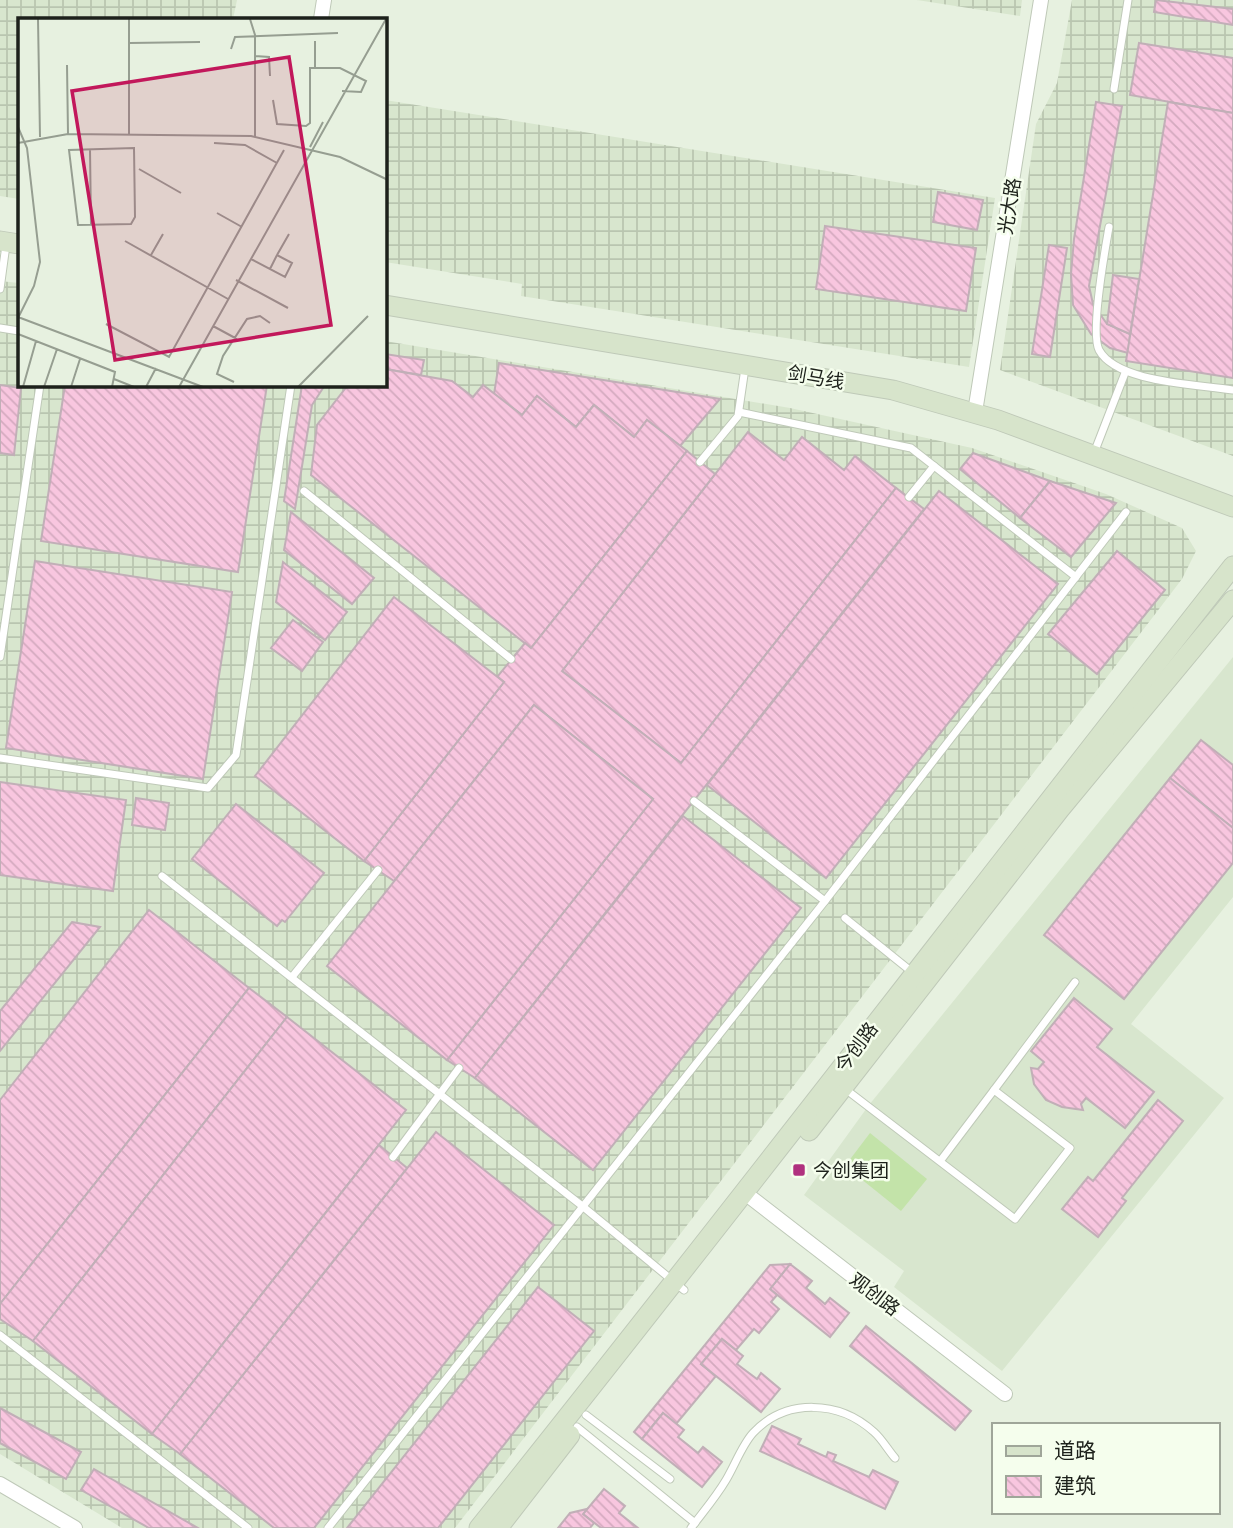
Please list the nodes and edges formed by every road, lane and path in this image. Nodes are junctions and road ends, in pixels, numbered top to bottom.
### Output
1 (324, 0) edge
2 (1041, 0) edge
3 (1128, 0) edge
4 (321, 18) edge
5 (1114, 89) dead end
6 (1109, 227) dead end
7 (9, 242) edge
8 (0, 289) edge
9 (387, 304) edge
10 (0, 328) edge
11 (18, 331) edge
12 (746, 365) junction
13 (1125, 373) junction
14 (40, 387) edge
15 (291, 387) edge
16 (1233, 390) edge
17 (739, 412) junction
18 (975, 412) junction
19 (1093, 454) junction
20 (700, 462) dead end
21 (934, 466) junction
22 (304, 491) dead end
23 (909, 498) dead end
24 (1233, 507) edge
25 (1126, 512) dead end
26 (1233, 566) edge
27 (1076, 577) junction
28 (1233, 600) edge
29 (0, 657) edge
30 (511, 659) dead end
31 (0, 758) edge
32 (694, 802) dead end
33 (378, 870) dead end
34 (162, 876) dead end
35 (825, 901) junction
36 (845, 918) dead end
37 (913, 972) junction
38 (292, 977) junction
39 (1075, 982) dead end
40 (459, 1068) dead end
41 (844, 1087) junction
42 (994, 1090) junction
43 (440, 1094) junction
44 (393, 1157) dead end
45 (941, 1160) junction
46 (750, 1197) junction
47 (581, 1205) junction
48 (680, 1286) junction
49 (0, 1335) edge
50 (1005, 1394) dead end
51 (582, 1421) junction
52 (895, 1458) dead end
53 (670, 1479) dead end
54 (0, 1484) edge
55 (693, 1525) edge
56 (75, 1528) edge
57 (248, 1528) edge
58 (328, 1528) edge
59 (479, 1528) edge
60 (498, 1528) edge

1 - 4 street
2 - 18 street, 光大路
3 - 5 lane
6 - 13 lane
7 - 8 lane
9 - 12 main road, 剑马线
10 - 11 lane
12 - 17 lane
12 - 18 main road, 剑马线
13 - 16 lane
13 - 19 lane
14 - 29 lane
15 - 31 lane
17 - 20 lane
17 - 21 lane
18 - 19 main road, 剑马线
19 - 24 main road, 剑马线
21 - 23 lane
21 - 27 lane
22 - 30 lane
25 - 27 lane
26 - 37 main road, 今创路
27 - 35 lane
28 - 41 main road, 今创路
32 - 35 lane
33 - 38 lane
34 - 38 lane
35 - 47 lane
36 - 37 lane
37 - 46 main road, 今创路
38 - 43 lane
39 - 42 lane
40 - 43 lane
41 - 45 lane
41 - 46 main road, 今创路
42 - 45 lane
42 - 45 lane
43 - 44 lane
43 - 47 lane
46 - 48 main road, 今创路
46 - 50 street, 观创路
47 - 48 lane
47 - 58 lane
48 - 51 main road, 今创路
48 - 59 main road, 今创路
49 - 57 lane
51 - 53 lane
51 - 55 lane
51 - 60 main road, 今创路
52 - 55 lane
54 - 56 street

